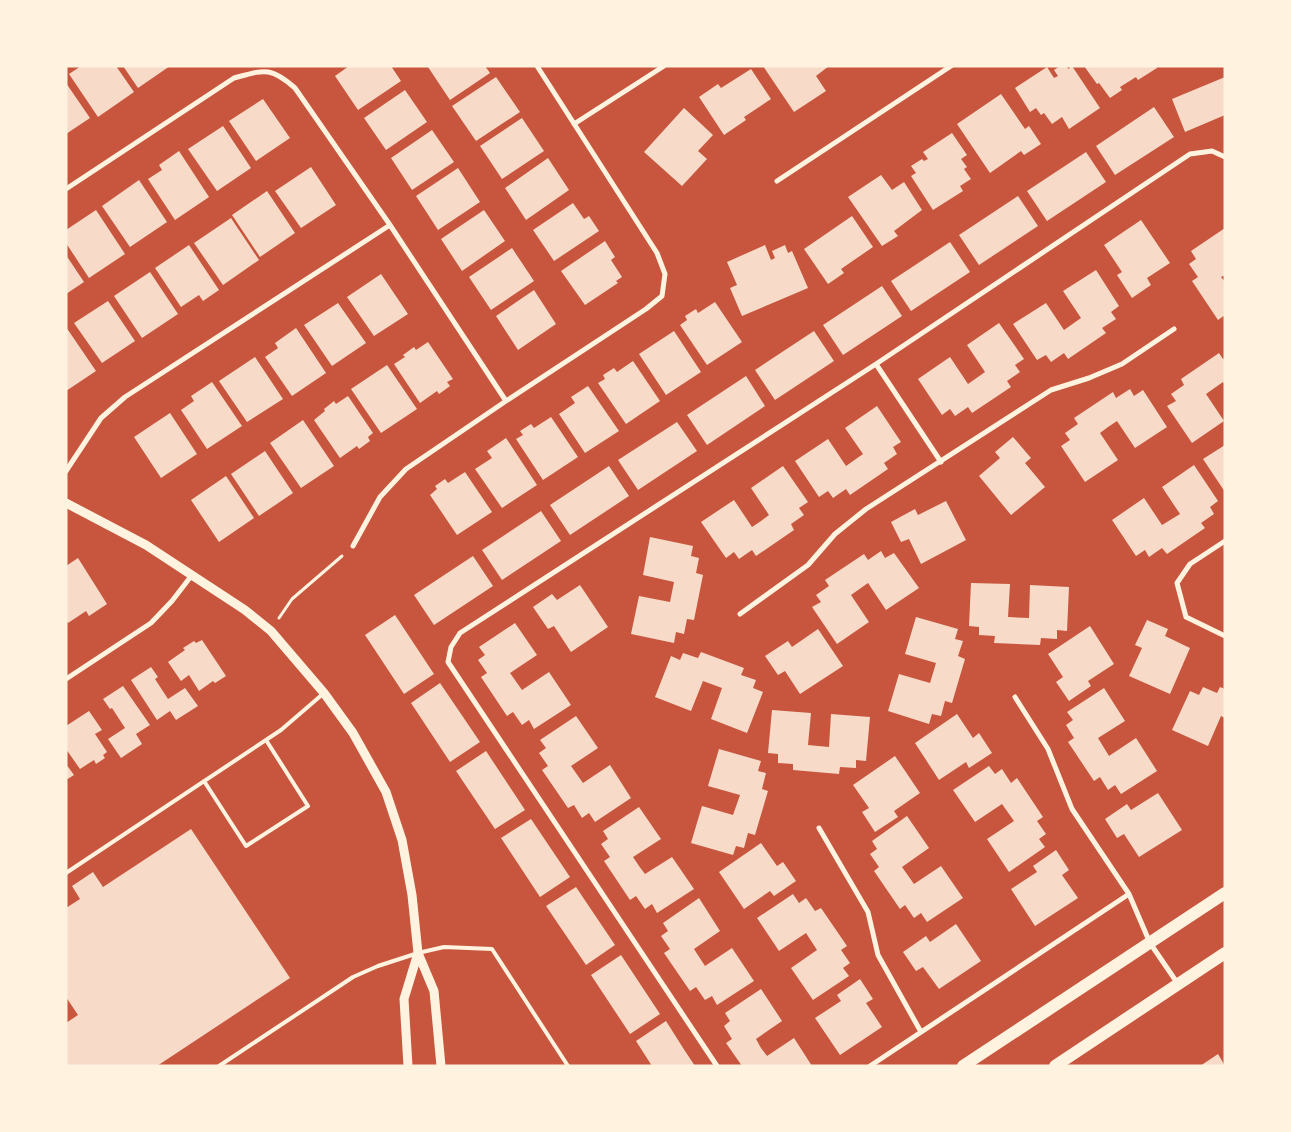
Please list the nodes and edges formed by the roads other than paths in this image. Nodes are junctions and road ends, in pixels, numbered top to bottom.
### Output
1 (537, 66) edge
2 (664, 66) edge
3 (952, 66) edge
4 (574, 124) junction
5 (1225, 157) edge
6 (777, 181) dead end
7 (66, 189) edge
8 (390, 225) junction
9 (1174, 329) dead end
10 (876, 364) junction
11 (506, 401) junction
12 (941, 462) junction
13 (66, 471) edge
14 (66, 503) edge
15 (1225, 541) edge
16 (353, 546) road end
17 (192, 575) junction
18 (740, 614) dead end
19 (1225, 636) edge
20 (66, 679) edge
21 (324, 693) junction
22 (1015, 697) dead end
23 (266, 740) junction
24 (204, 781) junction
25 (819, 828) dead end
26 (66, 873) edge
27 (1225, 893) edge
28 (1129, 894) junction
29 (1150, 943) junction
30 (418, 953) junction
31 (1225, 954) edge
32 (1178, 984) junction
33 (921, 1032) junction
34 (219, 1066) edge
35 (408, 1066) edge
36 (441, 1066) edge
37 (568, 1066) edge
38 (717, 1066) edge
39 (870, 1066) edge
40 (963, 1066) edge
41 (1055, 1066) edge

1 - 4 street
2 - 4 street
3 - 6 street
4 - 11 street
5 - 10 street
7 - 8 street
8 - 11 street
8 - 13 street
9 - 12 street
10 - 12 street
10 - 38 street
11 - 16 street
12 - 18 street
14 - 17 street
15 - 19 street
17 - 20 street
17 - 21 street
21 - 23 lane
21 - 30 street
22 - 28 street
23 - 24 lane
23 - 24 lane
24 - 26 lane
25 - 33 street
27 - 29 main road
28 - 29 street
28 - 33 street
29 - 32 street
29 - 40 main road
30 - 34 lane
30 - 35 street
30 - 36 street
30 - 37 lane
31 - 32 main road
32 - 41 main road
33 - 39 street

